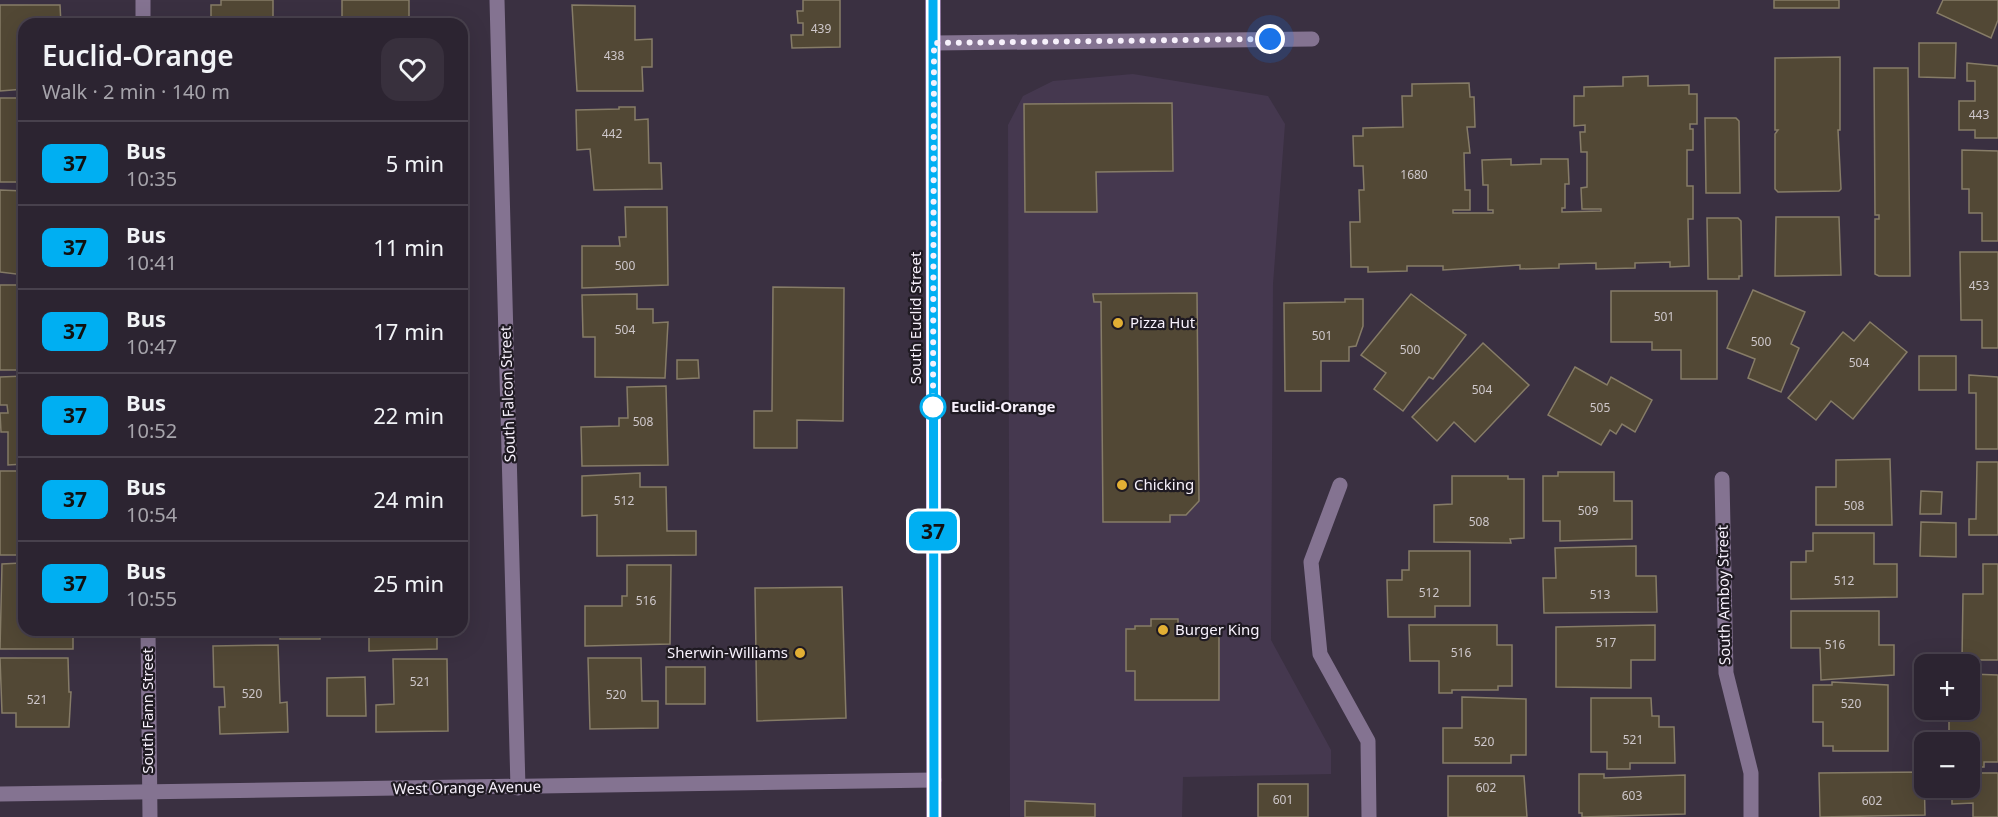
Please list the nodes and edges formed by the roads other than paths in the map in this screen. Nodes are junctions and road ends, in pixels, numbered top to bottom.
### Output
1 (143, 0) edge
2 (497, 0) edge
3 (933, 0) edge
4 (143, 18) edge
5 (1312, 39) dead end
6 (934, 43) junction
7 (1722, 478) dead end
8 (1340, 485) dead end
9 (148, 636) edge
10 (934, 780) junction
11 (518, 788) junction
12 (149, 793) junction
13 (0, 794) edge
14 (150, 817) edge
15 (934, 817) edge
16 (1369, 817) edge
17 (1751, 817) edge

1 - 4 street
2 - 11 street, South Falcon Street
3 - 6 main road, South Euclid Street
5 - 6 street
6 - 10 main road, South Euclid Street
7 - 17 street, South Amboy Street
8 - 16 street
9 - 12 street, South Fann Street
10 - 11 street, West Orange Avenue
10 - 15 main road, South Euclid Street
11 - 12 street, West Orange Avenue
12 - 13 street, West Orange Avenue
12 - 14 street, South Fann Street

